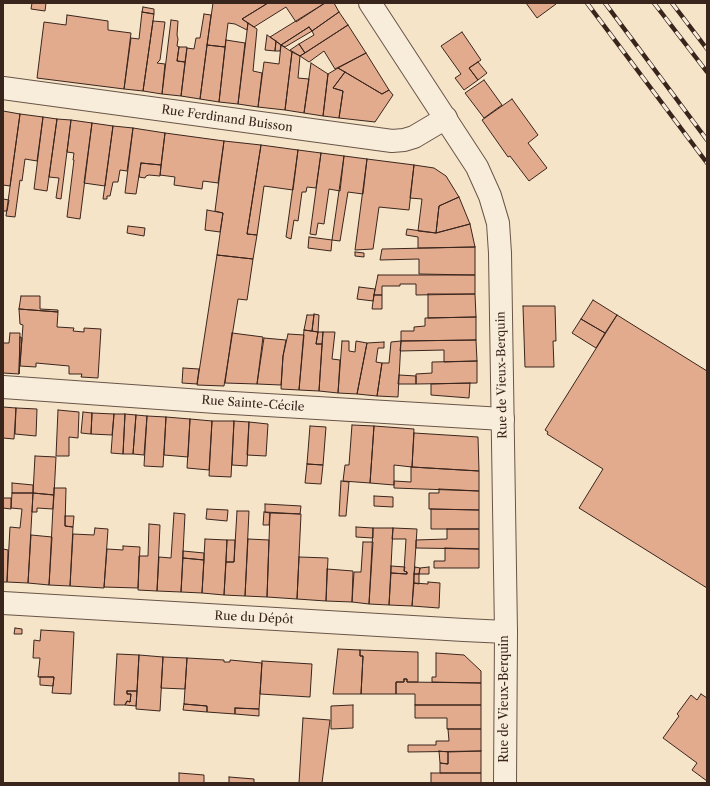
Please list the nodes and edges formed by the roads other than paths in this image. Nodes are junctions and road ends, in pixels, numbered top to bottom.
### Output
1 (370, 3) edge
2 (3, 88) edge
3 (446, 118) junction
4 (3, 387) edge
5 (502, 419) junction
6 (3, 603) edge
7 (506, 632) junction
8 (505, 783) edge

1 - 3 street, Rue de Vieux-Berquin
2 - 3 street, Rue Ferdinand Buisson
3 - 5 street, Rue de Vieux-Berquin
4 - 5 street, Rue Sainte-Cécile
5 - 7 street, Rue de Vieux-Berquin
6 - 7 street, Rue du Dépôt
7 - 8 street, Rue de Vieux-Berquin

